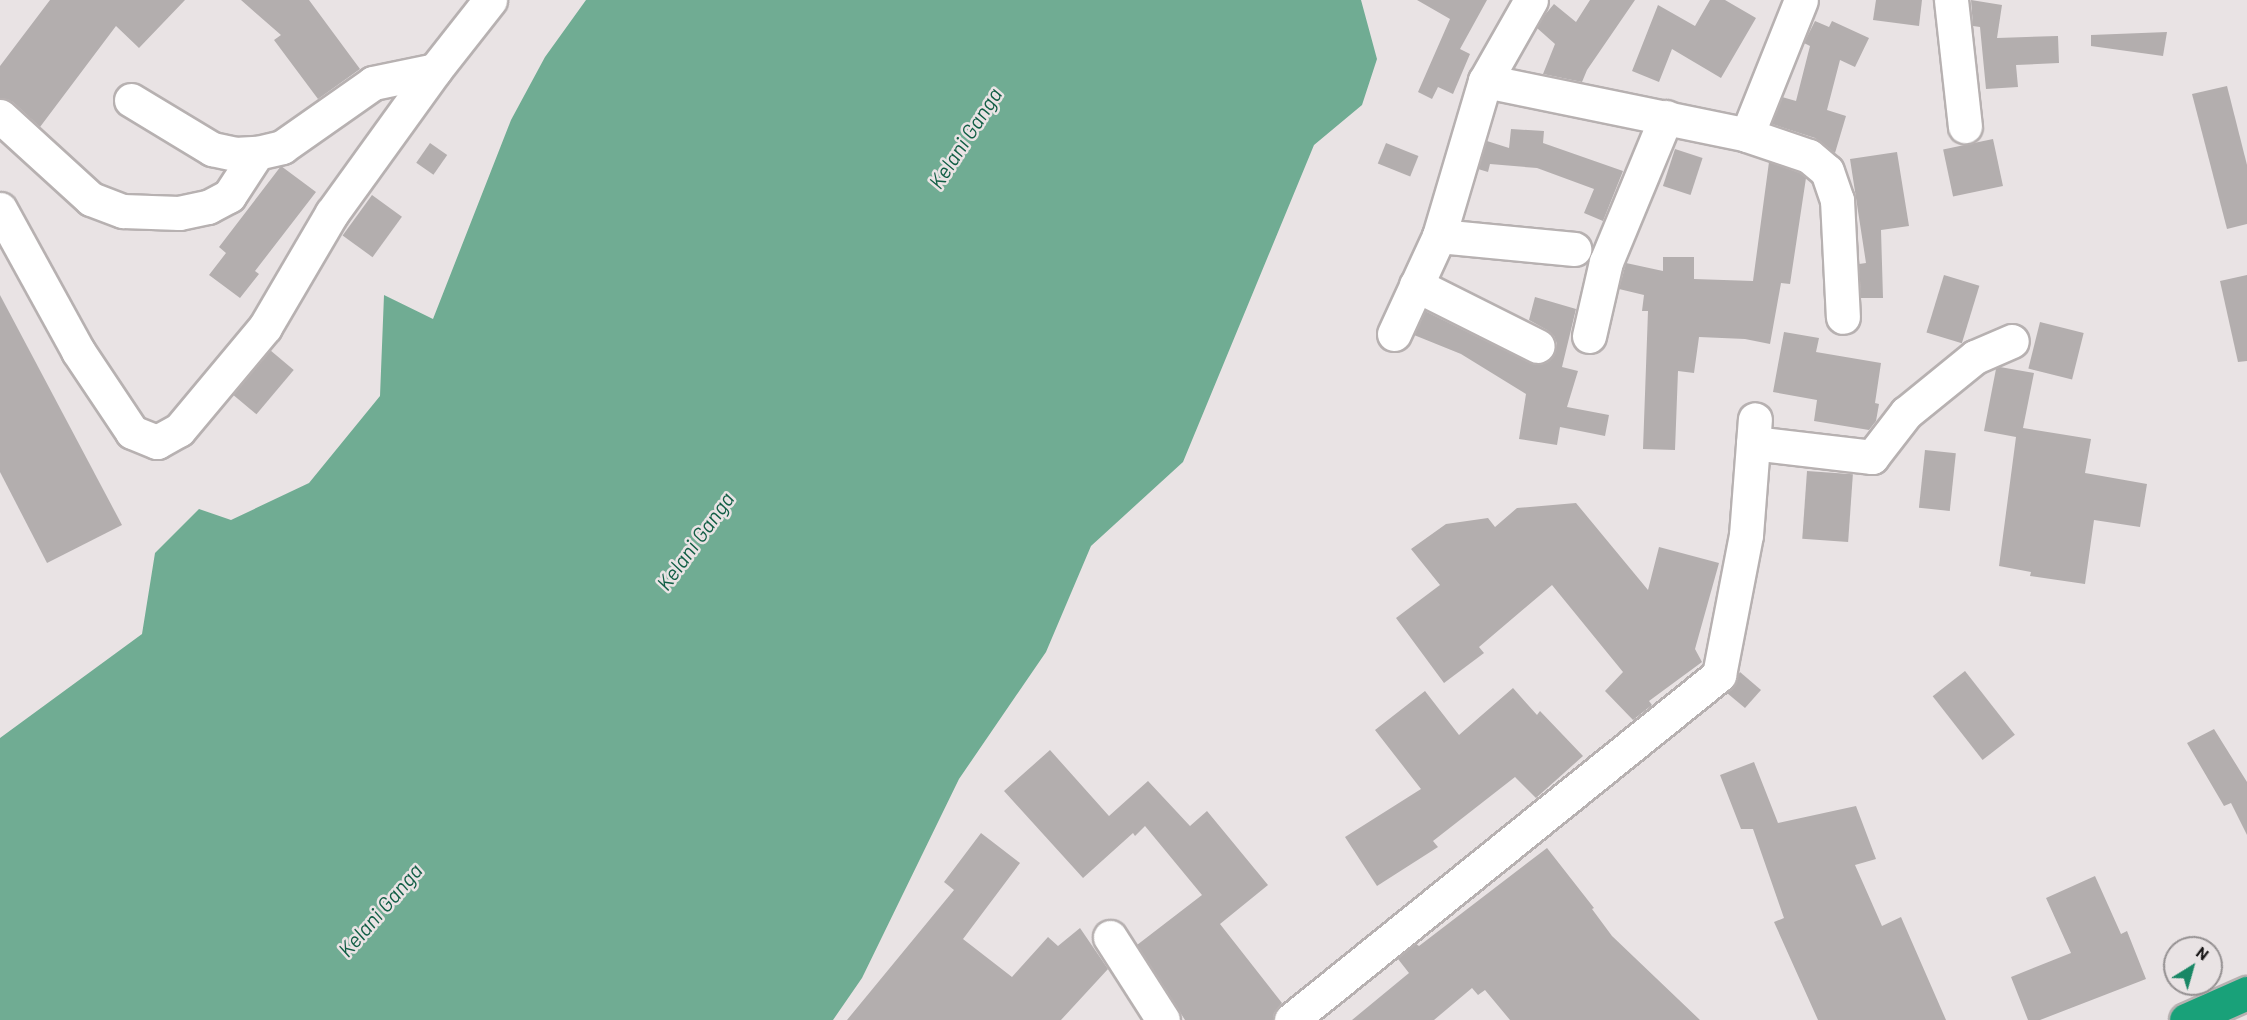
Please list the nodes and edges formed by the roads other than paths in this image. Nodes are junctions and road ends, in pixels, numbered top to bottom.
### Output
1 (490, 0) edge
2 (1531, 0) edge
3 (1801, 0) edge
4 (1952, 0) edge
5 (435, 70) junction
6 (1485, 81) junction
7 (131, 100) dead end
8 (0, 116) edge
9 (1666, 117) junction
10 (1965, 126) dead end
11 (1747, 135) junction
12 (257, 153) junction
13 (0, 209) edge
14 (1439, 236) junction
15 (1574, 249) dead end
16 (1416, 285) junction
17 (1843, 317) dead end
18 (1394, 334) dead end
19 (1589, 336) dead end
20 (2012, 341) dead end
21 (1538, 346) dead end
22 (1110, 937) dead end
23 (2247, 993) edge
24 (1164, 1020) edge
25 (1291, 1020) edge
26 (2186, 1020) edge

1 - 5 street
2 - 6 street
3 - 11 street
4 - 10 street
5 - 12 street
5 - 13 street
6 - 9 street
6 - 14 street
7 - 12 street
8 - 12 street
9 - 11 street
9 - 19 street
11 - 17 street
14 - 15 street
14 - 16 street
16 - 18 street
16 - 21 street
20 - 25 street
22 - 24 street
23 - 26 highway

